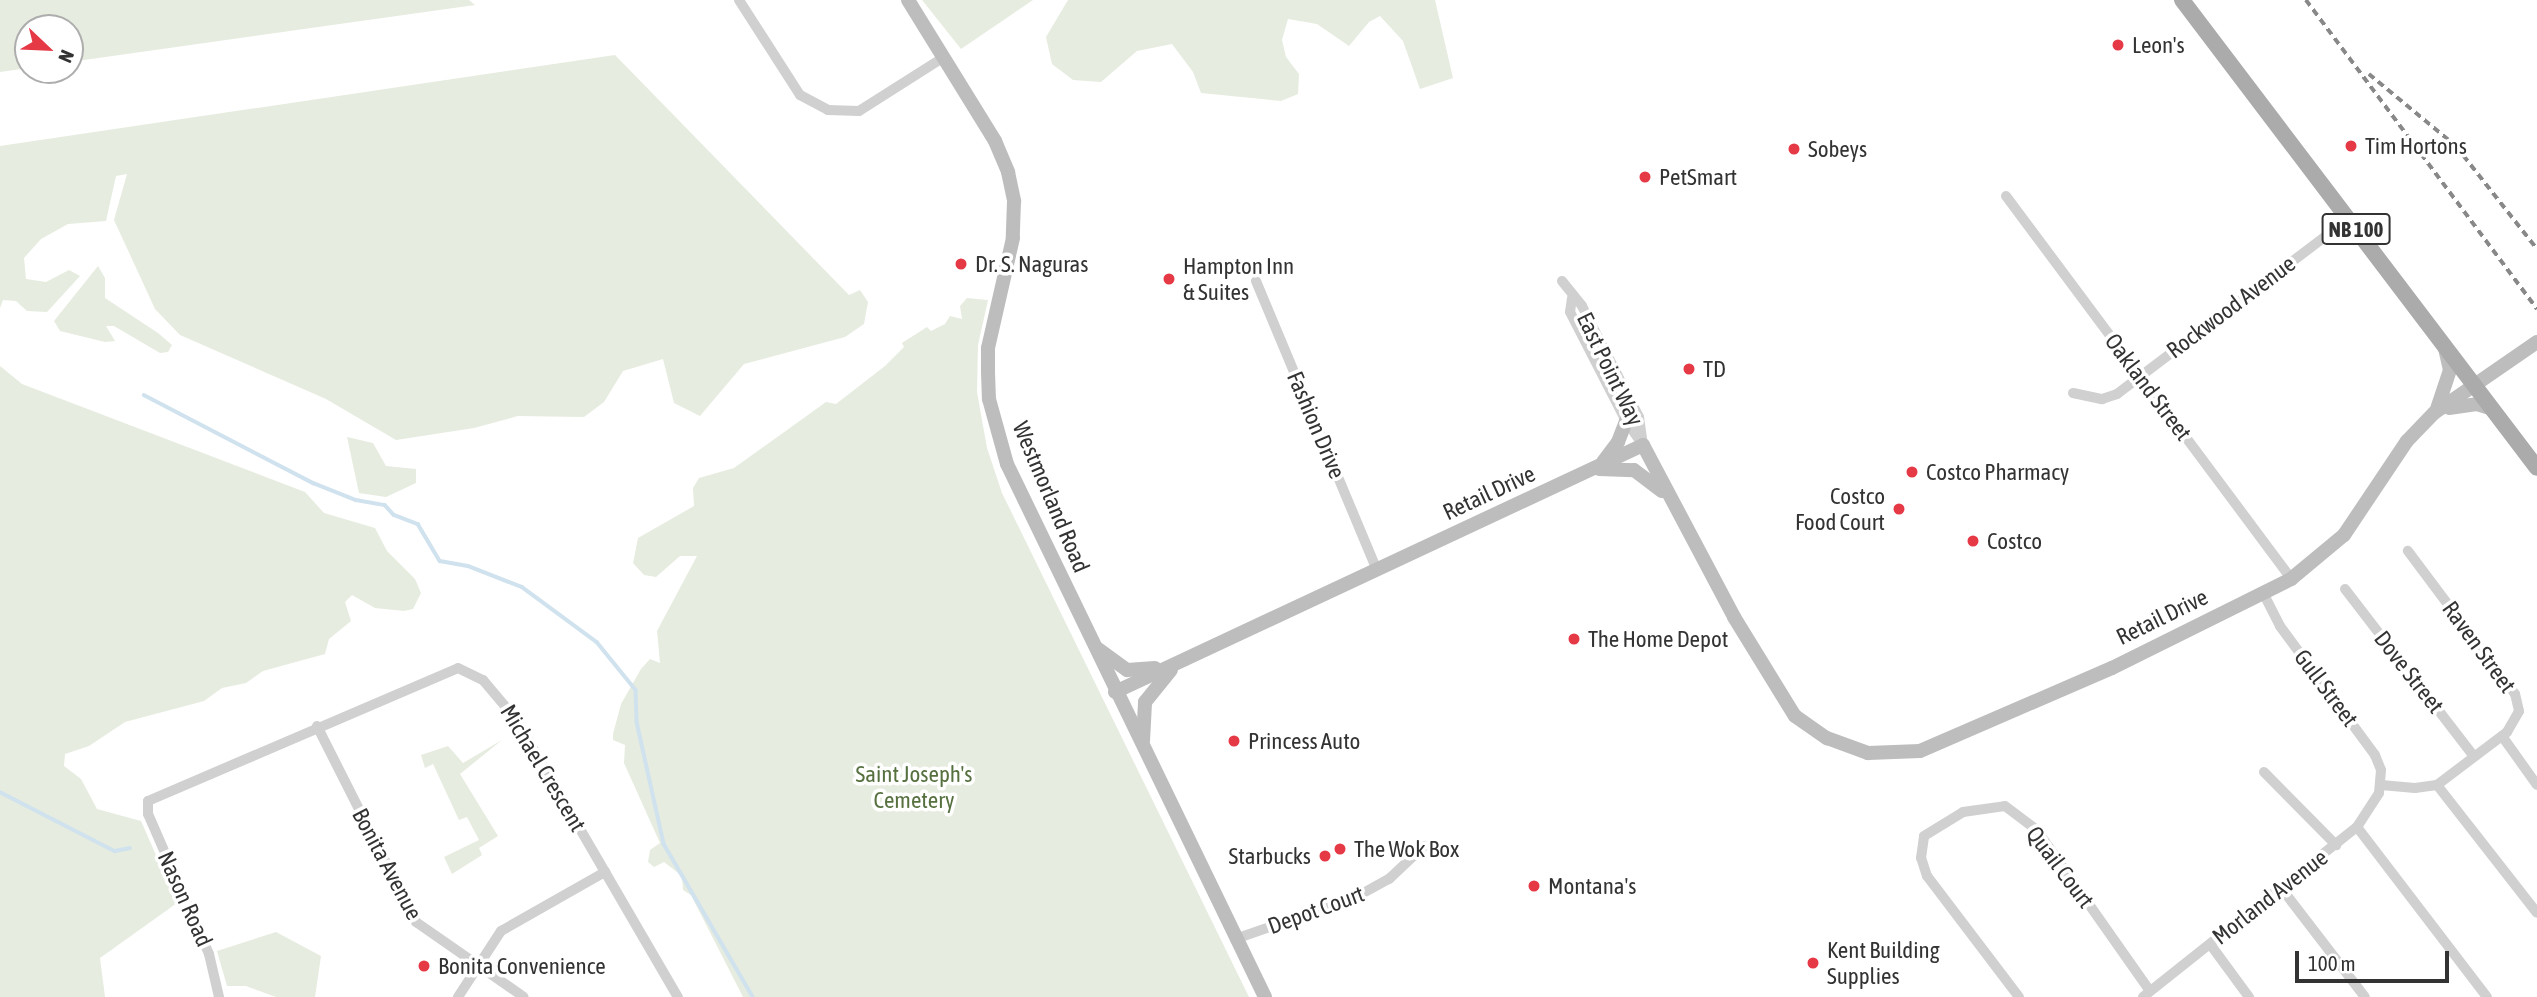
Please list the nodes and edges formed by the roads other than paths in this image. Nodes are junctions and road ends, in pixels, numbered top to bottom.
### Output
1 (739, 0) edge
2 (908, 0) edge
3 (2182, 0) edge
4 (944, 57) junction
5 (2006, 196) dead end
6 (2348, 219) junction
7 (1256, 281) dead end
8 (1562, 281) dead end
9 (1572, 298) junction
10 (2537, 342) edge
11 (2445, 347) junction
12 (2140, 376) junction
13 (2474, 384) junction
14 (2073, 393) dead end
15 (2492, 409) junction
16 (2434, 414) junction
17 (1626, 421) junction
18 (1643, 444) junction
19 (2533, 463) edge
20 (1594, 469) junction
21 (1672, 500) junction
22 (2408, 551) dead end
23 (1377, 570) junction
24 (2291, 579) junction
25 (2345, 589) dead end
26 (2263, 593) junction
27 (1091, 642) junction
28 (1177, 663) junction
29 (1115, 692) junction
30 (317, 726) junction
31 (2502, 736) junction
32 (1146, 755) junction
33 (2473, 755) junction
34 (2264, 772) dead end
35 (2381, 785) junction
36 (2437, 785) junction
37 (2537, 785) edge
38 (147, 803) joint
39 (2357, 827) junction
40 (2336, 845) junction
41 (1424, 846) dead end
42 (605, 872) junction
43 (2282, 889) junction
44 (2537, 913) edge
45 (1235, 939) junction
46 (2210, 944) junction
47 (477, 965) junction
48 (2147, 994) edge
49 (219, 997) edge
50 (458, 997) edge
51 (524, 997) edge
52 (678, 997) edge
53 (1265, 997) edge
54 (2019, 997) edge
55 (2249, 997) edge
56 (2365, 997) edge
57 (2487, 997) edge

1 - 4 street
2 - 4 street, Westmorland Road
3 - 6 main road, NB 100
4 - 27 street, Westmorland Road
5 - 12 street, Oakland Street
6 - 11 main road, NB 100
6 - 12 street, Rockwood Avenue
7 - 23 street, Fashion Drive
8 - 9 street, East Point Way
9 - 17 street, East Point Way
9 - 18 street, East Point Way
10 - 13 street, Retail Drive
11 - 13 main road, NB 100
11 - 16 street
12 - 14 street, Rockwood Avenue
12 - 24 street, Oakland Street
13 - 15 main road, NB 100
13 - 16 street, Retail Drive
15 - 16 street
15 - 19 main road, NB 100
16 - 24 street, Retail Drive
17 - 18 street, East Point Way
17 - 20 street
18 - 20 street, Retail Drive
18 - 21 street, Retail Drive
20 - 21 street
20 - 23 street, Retail Drive
21 - 26 street, Retail Drive
22 - 31 street, Raven Street
23 - 28 street, Retail Drive
24 - 26 street, Retail Drive
25 - 33 street, Dove Street
26 - 35 street, Gull Street
27 - 28 street
27 - 29 street, Westmorland Road
28 - 29 street, Retail Drive
28 - 32 street
29 - 32 street, Westmorland Road
30 - 38 street, Michael Crescent
30 - 42 street, Michael Crescent
30 - 47 street, Bonita Avenue
31 - 33 street, Raven Street
31 - 37 street
32 - 45 street, Westmorland Road
33 - 36 street, Raven Street
34 - 40 street
35 - 36 street
35 - 39 street, Morland Avenue
36 - 44 street
38 - 49 street, Nason Road
39 - 40 street, Morland Avenue
39 - 57 street
40 - 43 street, Morland Avenue
41 - 45 street, Depot Court
42 - 47 street
42 - 52 street, Michael Crescent
43 - 46 street, Morland Avenue
43 - 56 street
45 - 53 street, Westmorland Road
46 - 48 street, Morland Avenue
46 - 55 street
47 - 50 street
47 - 51 street, Bonita Avenue
48 - 54 street, Quail Court

